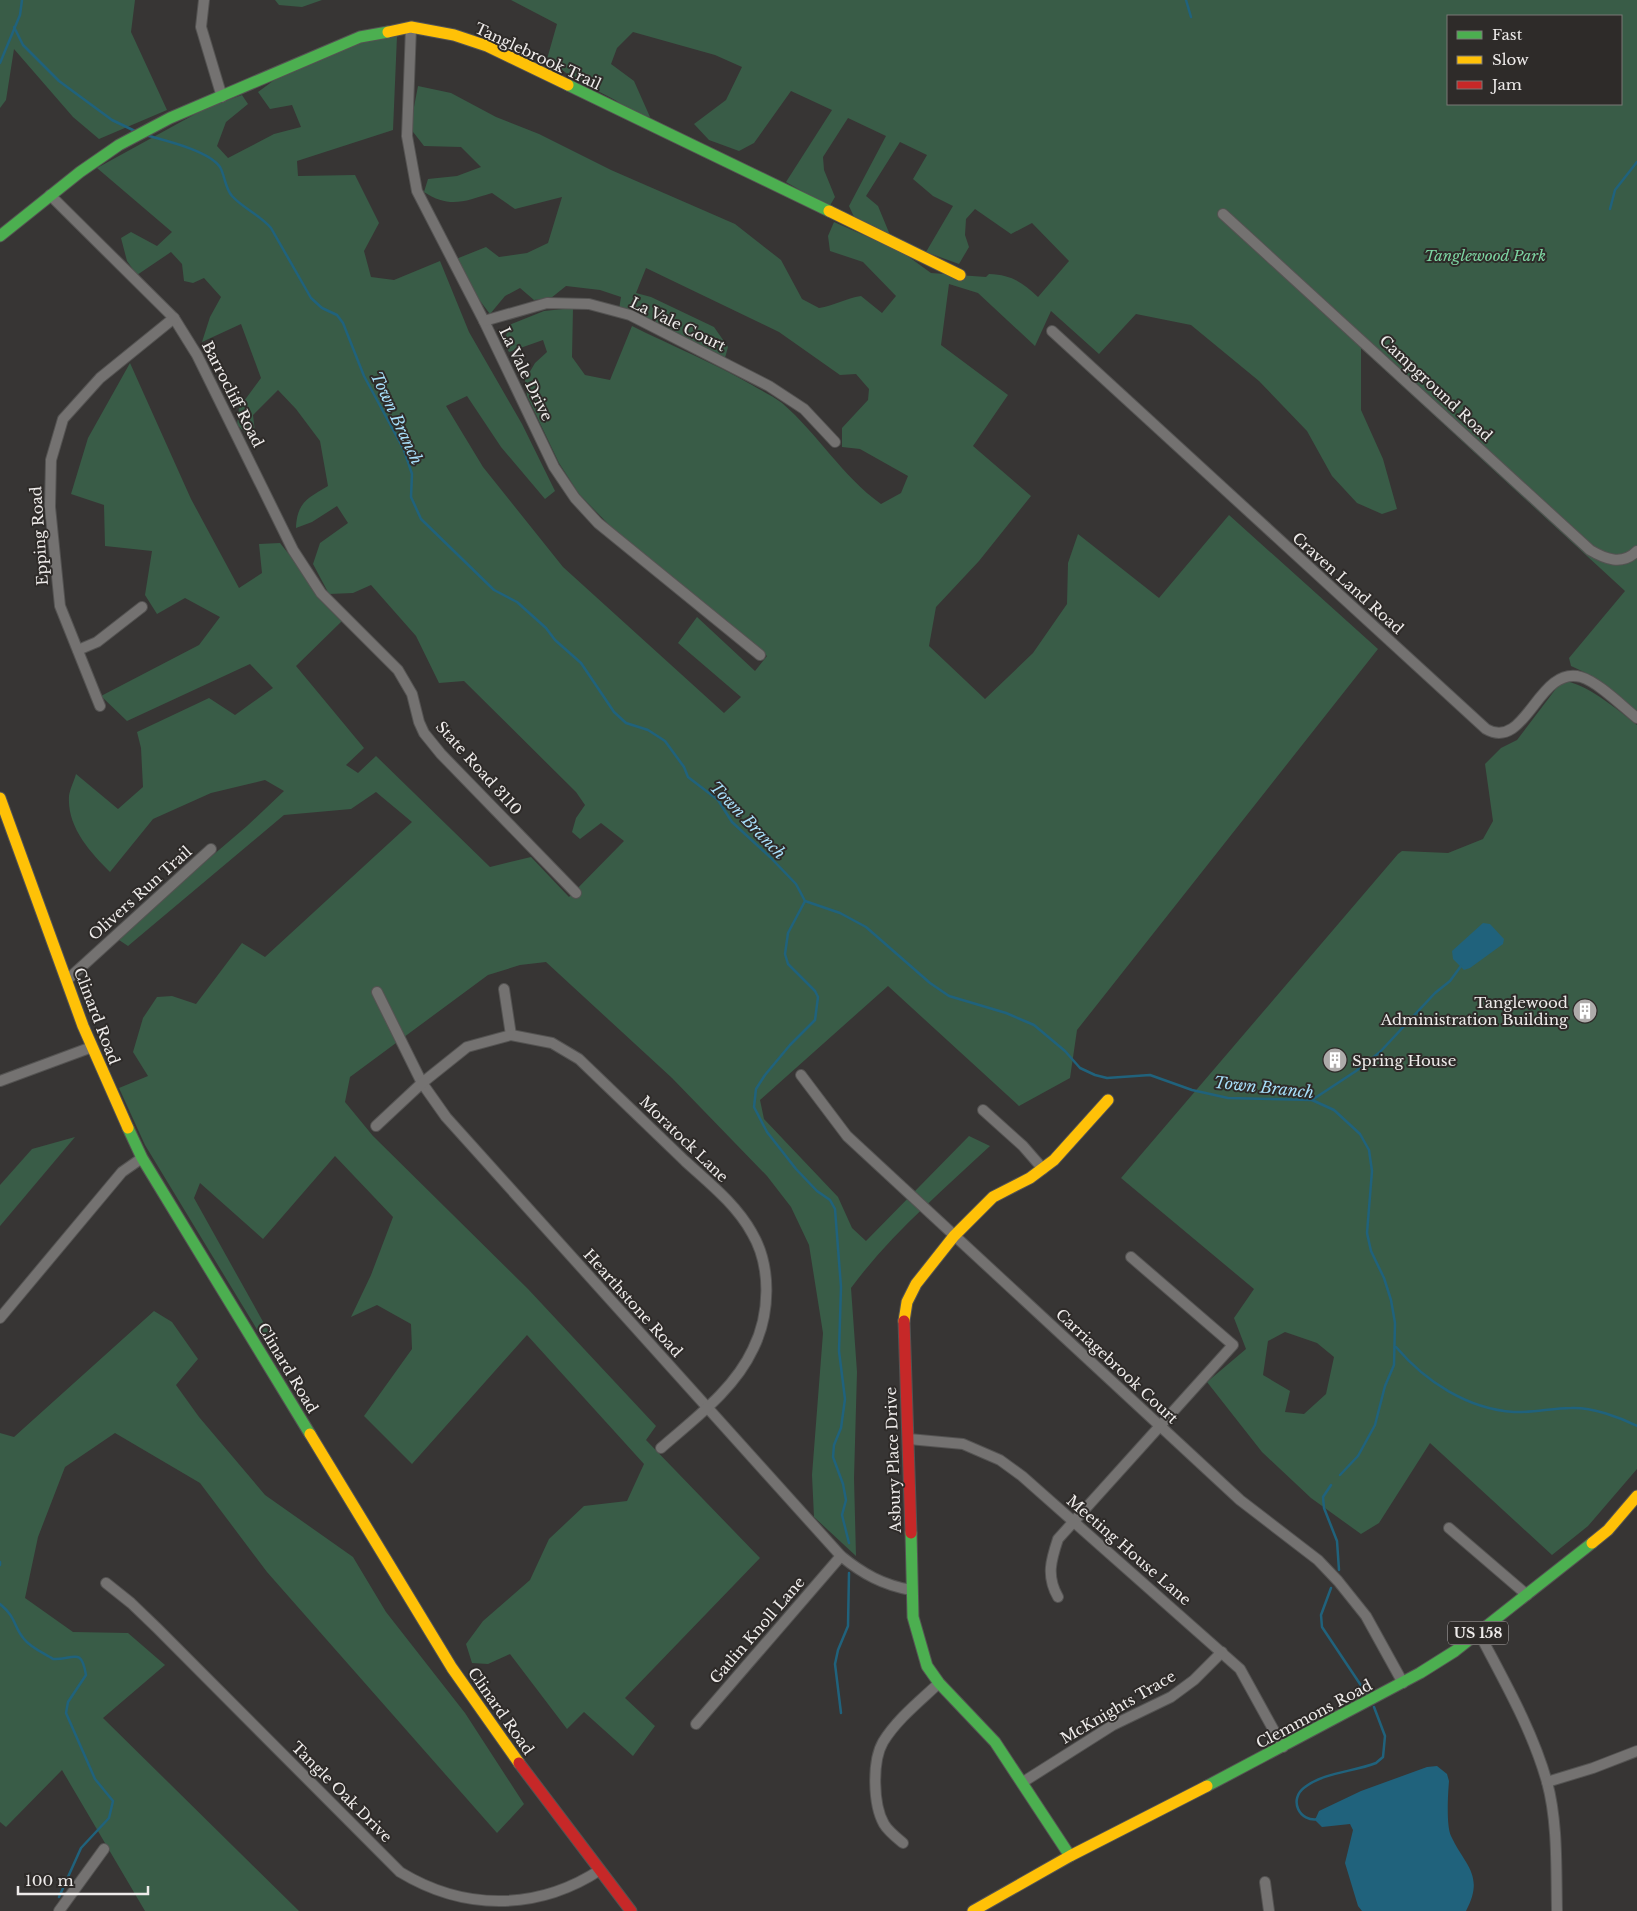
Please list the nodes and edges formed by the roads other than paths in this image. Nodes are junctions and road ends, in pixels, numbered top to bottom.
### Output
1 (204, 0) edge
2 (411, 27) junction
3 (222, 97) junction
4 (50, 195) junction
5 (1222, 214) dead end
6 (0, 236) edge
7 (960, 275) dead end
8 (174, 318) junction
9 (484, 321) junction
10 (1052, 332) dead end
11 (835, 442) dead end
12 (1637, 551) edge
13 (142, 607) dead end
14 (358, 630) joint
15 (78, 650) junction
16 (760, 655) dead end
17 (100, 706) dead end
18 (1637, 718) edge
19 (0, 798) edge
20 (211, 849) dead end
21 (576, 893) dead end
22 (67, 980) junction
23 (504, 989) dead end
24 (377, 992) dead end
25 (511, 1035) junction
26 (92, 1047) junction
27 (801, 1075) dead end
28 (0, 1081) edge
29 (422, 1083) junction
30 (1108, 1100) dead end
31 (983, 1110) dead end
32 (376, 1126) dead end
33 (142, 1158) junction
34 (1042, 1169) junction
35 (954, 1236) junction
36 (1131, 1257) dead end
37 (0, 1318) edge
38 (707, 1408) junction
39 (1159, 1426) junction
40 (910, 1439) junction
41 (661, 1448) dead end
42 (1637, 1496) edge
43 (1637, 1506) edge
44 (1620, 1517) junction
45 (1073, 1521) junction
46 (1449, 1528) dead end
47 (841, 1556) junction
48 (106, 1583) dead end
49 (911, 1590) junction
50 (1527, 1595) junction
51 (1058, 1597) dead end
52 (1479, 1633) junction
53 (1222, 1652) junction
54 (938, 1683) junction
55 (1403, 1683) junction
56 (696, 1724) dead end
57 (1284, 1747) junction
58 (1637, 1751) edge
59 (1023, 1782) junction
60 (1547, 1782) junction
61 (903, 1843) dead end
62 (104, 1849) dead end
63 (1070, 1856) junction
64 (600, 1870) junction
65 (1265, 1882) dead end
66 (59, 1911) edge
67 (631, 1911) edge
68 (973, 1911) edge
69 (1268, 1911) edge
70 (1557, 1911) edge

1 - 3 street
2 - 3 street, Tanglebrook Trail
2 - 7 street, Tanglebrook Trail
2 - 9 street, La Vale Drive
3 - 4 street, Tanglebrook Trail
4 - 6 street, Tanglebrook Trail
4 - 8 street, Barrocliff Road
5 - 12 street, Campground Road
8 - 14 street, Barrocliff Road
8 - 15 street, Epping Road
9 - 11 street, La Vale Court
9 - 16 street, La Vale Drive
10 - 18 street, Craven Land Road
13 - 15 street
14 - 21 street, State Road 3110
15 - 17 street, Epping Road
19 - 22 street, Clinard Road
20 - 22 street, Olivers Run Trail
22 - 26 street, Clinard Road
23 - 25 street
24 - 29 street, Hearthstone Road
25 - 29 street, Moratock Lane
25 - 38 street, Moratock Lane
26 - 28 street
26 - 33 street, Clinard Road
27 - 35 street, Carriagebrook Court
29 - 32 street, Moratock Lane
29 - 38 street, Hearthstone Road
30 - 34 street, Asbury Place Drive
31 - 34 street
33 - 37 street
33 - 64 street, Clinard Road
34 - 35 street, Asbury Place Drive
35 - 39 street, Carriagebrook Court
35 - 40 street, Asbury Place Drive
36 - 39 street
38 - 41 street, Moratock Lane
38 - 47 street, Hearthstone Road
39 - 45 street
39 - 55 street, Carriagebrook Court
40 - 45 street, Meeting House Lane
40 - 49 street, Asbury Place Drive
42 - 44 street, Clemmons Road / US 158
43 - 44 street
44 - 50 street, Clemmons Road / US 158
45 - 51 street
45 - 53 street, Meeting House Lane
46 - 50 street
47 - 49 street, Hearthstone Road
47 - 56 street, Gatlin Knoll Lane
48 - 64 street, Tangle Oak Drive
49 - 54 street, Asbury Place Drive
50 - 52 street, Clemmons Road / US 158
52 - 55 street, Clemmons Road / US 158
52 - 60 street
53 - 57 street, Meeting House Lane
53 - 59 street, McKnights Trace
54 - 59 street, Asbury Place Drive
54 - 61 street
55 - 57 street, Clemmons Road / US 158
57 - 63 street, Clemmons Road / US 158
58 - 60 street
59 - 63 street, Asbury Place Drive
60 - 70 street
62 - 66 street
63 - 68 street, Clemmons Road / US 158
64 - 67 street, Clinard Road
65 - 69 street

